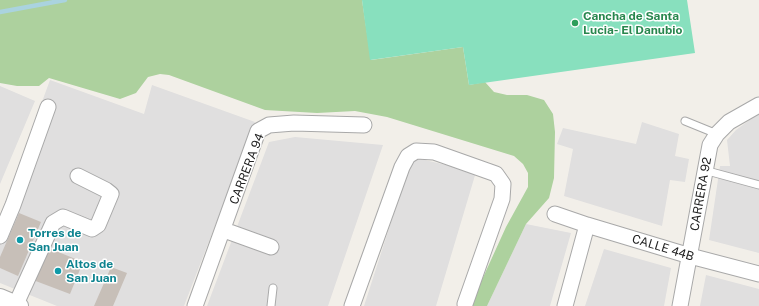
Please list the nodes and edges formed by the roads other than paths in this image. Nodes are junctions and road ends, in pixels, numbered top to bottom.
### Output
1 (759, 105) edge
2 (48, 107) dead end
3 (685, 121) dead end
4 (364, 125) dead end
5 (717, 134) junction
6 (704, 170) junction
7 (78, 176) dead end
8 (759, 185) edge
9 (555, 214) dead end
10 (587, 225) junction
11 (224, 230) junction
12 (0, 236) edge
13 (271, 247) dead end
14 (690, 256) junction
15 (759, 274) edge
16 (273, 288) dead end
17 (12, 303) edge
18 (465, 304) dead end
19 (195, 306) edge
20 (270, 306) edge
21 (352, 306) edge
22 (565, 306) edge
23 (680, 306) edge

1 - 5 street, CARRERA 92
2 - 12 street
3 - 5 lane
4 - 11 street, CARRERA 94
5 - 6 street, CARRERA 92
6 - 8 lane
6 - 14 street, CARRERA 92
7 - 17 street
9 - 10 street, CALLE 44B
10 - 14 street, CALLE 44B
10 - 22 street
11 - 13 street
11 - 19 street, CARRERA 94
14 - 15 street, CALLE 44B
14 - 23 street, CARRERA 92
16 - 20 lane
18 - 21 street

